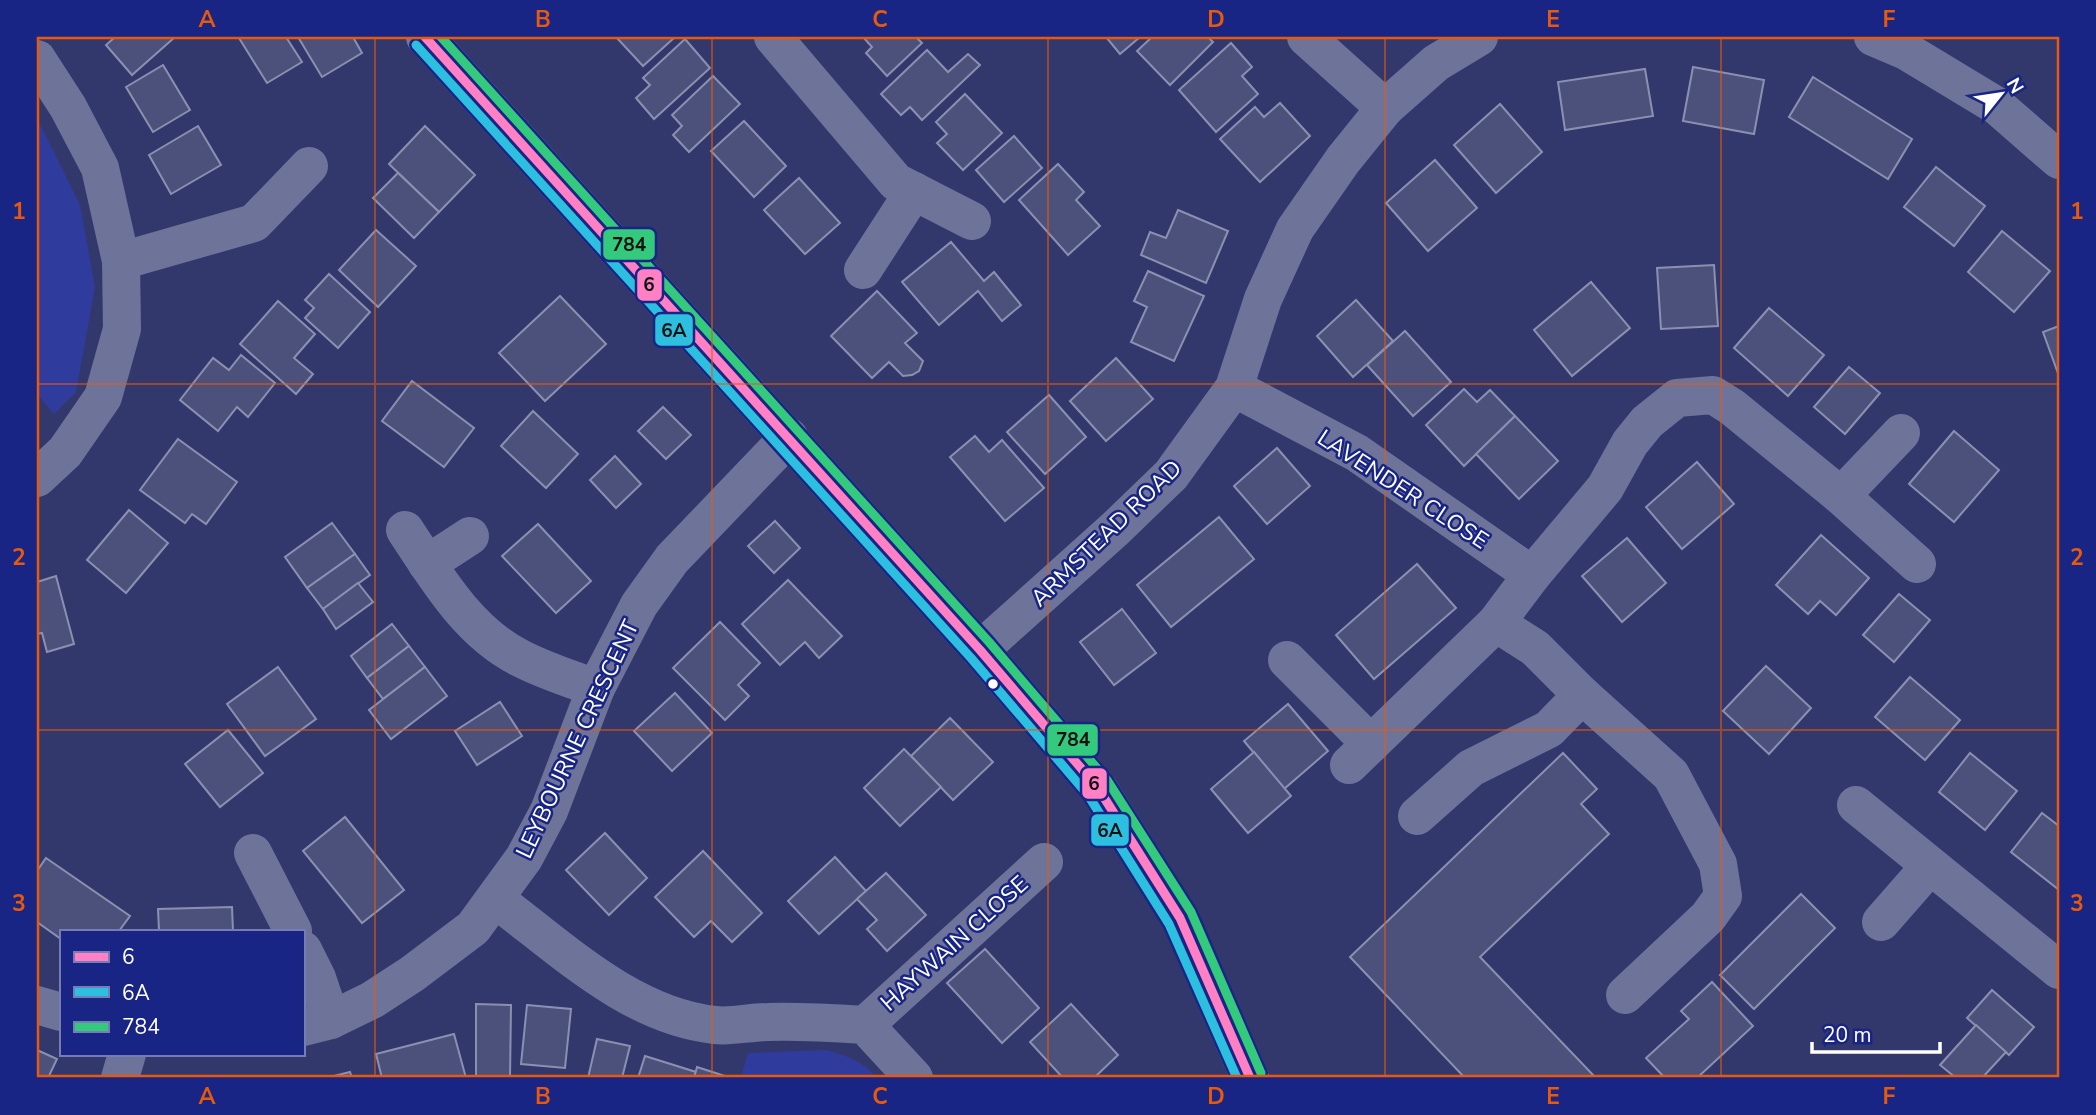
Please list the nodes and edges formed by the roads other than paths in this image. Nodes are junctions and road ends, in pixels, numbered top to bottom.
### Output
1 (425, 37) edge
2 (773, 37) edge
3 (1306, 37) edge
4 (1479, 37) edge
5 (1873, 37) edge
6 (37, 59) edge
7 (1385, 108) junction
8 (2059, 160) edge
9 (309, 166) dead end
10 (914, 191) junction
11 (972, 221) dead end
12 (121, 261) junction
13 (863, 270) dead end
14 (1234, 388) junction
15 (1900, 433) dead end
16 (789, 437) junction
17 (37, 478) edge
18 (1841, 496) junction
19 (405, 530) dead end
20 (470, 536) dead end
21 (428, 564) junction
22 (1917, 564) dead end
23 (1532, 575) junction
24 (1496, 623) junction
25 (981, 650) junction
26 (1287, 660) dead end
27 (596, 688) junction
28 (1582, 695) junction
29 (1856, 806) dead end
30 (1417, 816) dead end
31 (253, 853) dead end
32 (1044, 862) dead end
33 (1930, 866) junction
34 (495, 899) junction
35 (1881, 922) dead end
36 (292, 930) edge
37 (304, 952) edge
38 (2059, 971) edge
39 (1625, 995) dead end
40 (37, 1005) edge
41 (60, 1012) edge
42 (317, 1024) edge
43 (865, 1025) junction
44 (126, 1056) edge
45 (120, 1078) edge
46 (915, 1078) edge
47 (1250, 1078) edge

1 - 16 street
2 - 10 street
3 - 7 street
4 - 7 street, ARMSTEAD ROAD
5 - 8 street
6 - 12 street
7 - 14 street, ARMSTEAD ROAD
9 - 12 street
10 - 11 street
10 - 13 street
12 - 17 street
14 - 23 street, LAVENDER CLOSE
14 - 25 street, ARMSTEAD ROAD
15 - 18 street
16 - 25 street
16 - 27 street, LEYBOURNE CRESCENT
18 - 22 street
18 - 23 street
19 - 21 street
20 - 21 street
21 - 27 street
23 - 24 street
24 - 26 street
24 - 28 street
25 - 47 street
27 - 34 street, LEYBOURNE CRESCENT
28 - 30 street
28 - 39 street
29 - 33 street
31 - 36 street
32 - 43 street, HAYWAIN CLOSE
33 - 35 street
33 - 38 street
34 - 42 street, LEYBOURNE CRESCENT
34 - 43 street, HAYWAIN CLOSE
37 - 42 street
40 - 41 street
43 - 46 street, HAYWAIN CLOSE
44 - 45 street

